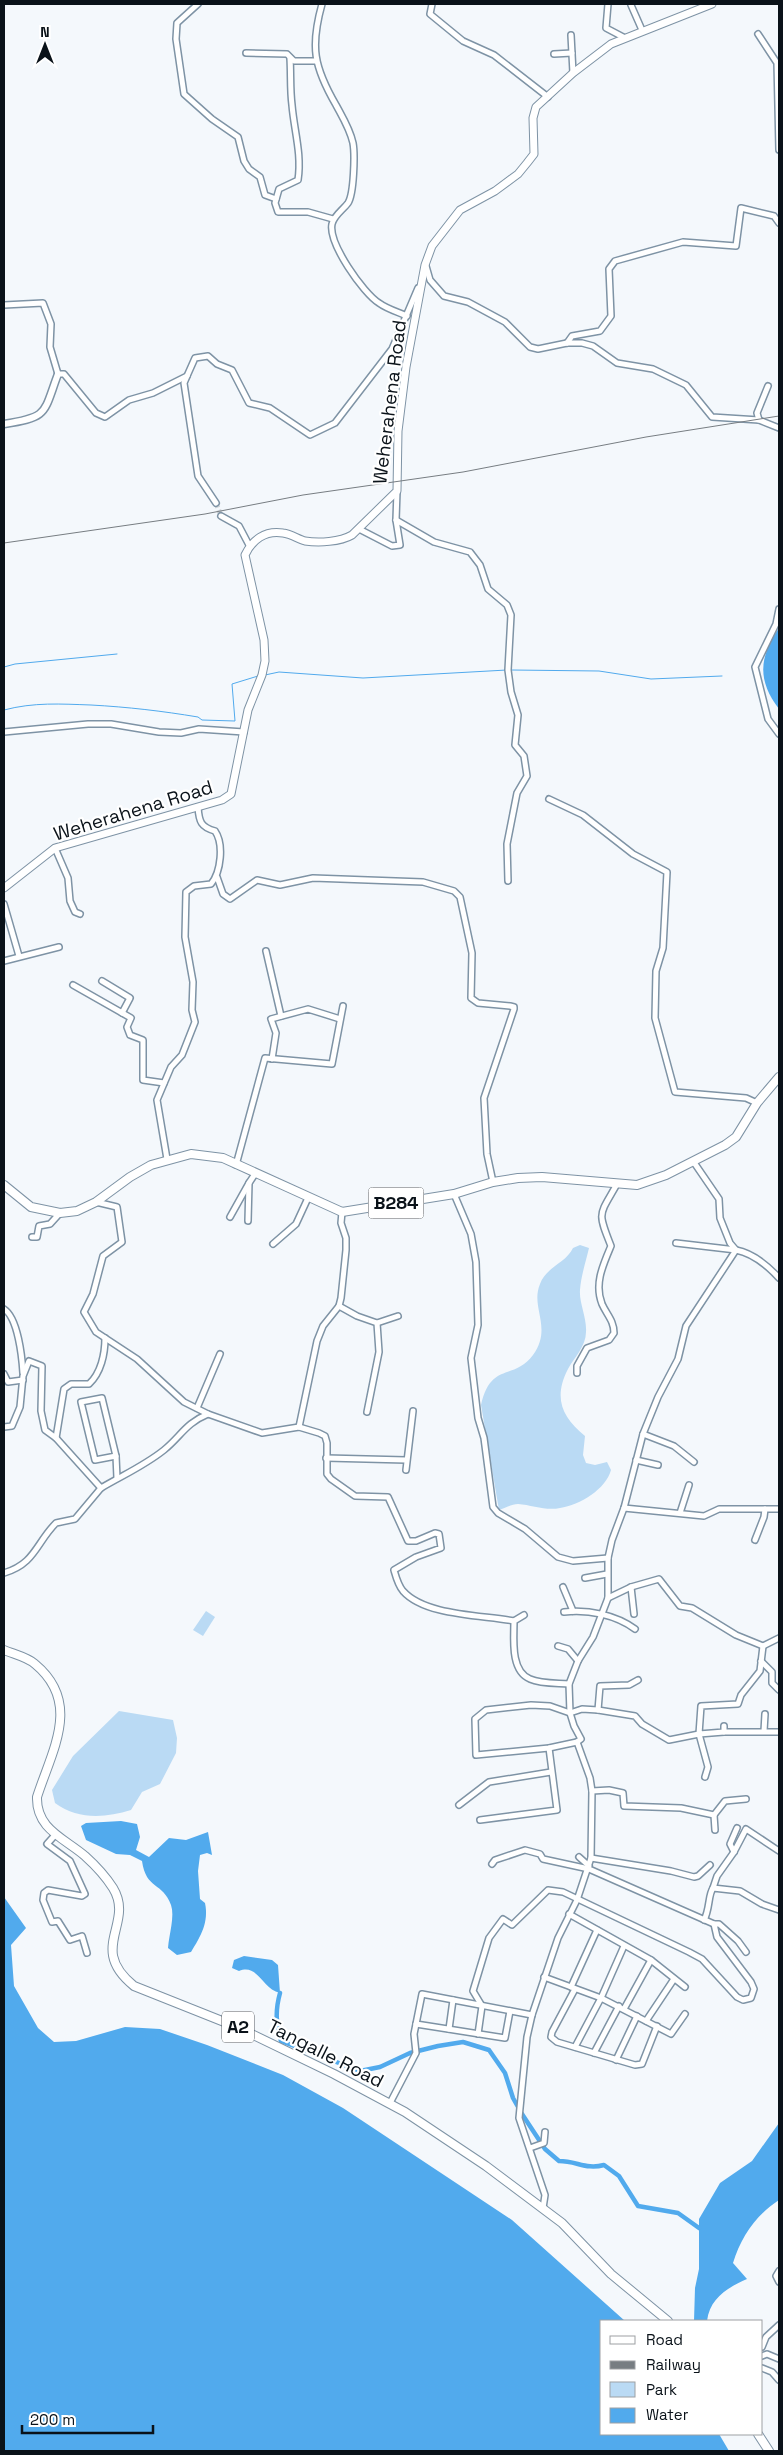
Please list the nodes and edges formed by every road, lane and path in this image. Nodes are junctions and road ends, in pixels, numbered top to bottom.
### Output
1 (198, 4) edge
2 (322, 4) edge
3 (432, 4) edge
4 (608, 4) edge
5 (712, 4) edge
6 (631, 5) edge
7 (642, 30) junction
8 (758, 34) dead end
9 (571, 35) dead end
10 (625, 38) junction
11 (246, 53) dead end
12 (572, 53) junction
13 (554, 54) dead end
14 (290, 58) junction
15 (316, 61) junction
16 (573, 73) junction
17 (548, 97) junction
18 (779, 150) edge
19 (276, 199) junction
20 (334, 219) junction
21 (779, 222) edge
22 (426, 265) junction
23 (424, 276) junction
24 (4, 305) edge
25 (406, 316) junction
26 (567, 343) junction
27 (58, 374) junction
28 (187, 376) junction
29 (768, 386) dead end
30 (759, 420) junction
31 (4, 424) edge
32 (779, 428) edge
33 (397, 491) junction
34 (216, 502) tunnel mouth
35 (221, 516) tunnel mouth
36 (396, 520) junction
37 (359, 529) junction
38 (250, 545) junction
39 (779, 608) edge
40 (4, 732) edge
41 (244, 732) junction
42 (779, 734) edge
43 (549, 800) dead end
44 (198, 807) junction
45 (55, 848) junction
46 (217, 877) junction
47 (508, 881) dead end
48 (4, 888) edge
49 (4, 904) edge
50 (80, 914) dead end
51 (59, 948) dead end
52 (266, 951) dead end
53 (18, 956) junction
54 (4, 961) edge
55 (102, 981) dead end
56 (73, 985) dead end
57 (343, 1006) dead end
58 (122, 1013) junction
59 (280, 1016) junction
60 (340, 1019) junction
61 (272, 1059) junction
62 (779, 1077) edge
63 (164, 1083) junction
64 (757, 1103) junction
65 (167, 1159) junction
66 (693, 1161) junction
67 (236, 1165) junction
68 (255, 1174) junction
69 (493, 1182) junction
70 (249, 1184) junction
71 (617, 1184) junction
72 (4, 1186) edge
73 (454, 1194) junction
74 (308, 1198) junction
75 (96, 1202) junction
76 (342, 1212) junction
77 (60, 1213) junction
78 (230, 1217) dead end
79 (248, 1221) dead end
80 (32, 1237) dead end
81 (676, 1243) dead end
82 (273, 1244) dead end
83 (736, 1250) junction
84 (779, 1278) edge
85 (339, 1306) junction
86 (4, 1309) edge
87 (398, 1316) dead end
88 (377, 1323) junction
89 (106, 1338) junction
90 (220, 1354) dead end
91 (577, 1373) dead end
92 (4, 1374) edge
93 (23, 1378) junction
94 (196, 1408) junction
95 (413, 1410) dead end
96 (367, 1412) dead end
97 (208, 1414) junction
98 (4, 1426) edge
99 (299, 1427) junction
100 (643, 1434) junction
101 (56, 1438) junction
102 (116, 1456) junction
103 (326, 1458) junction
104 (406, 1460) junction
105 (636, 1460) junction
106 (694, 1462) dead end
107 (658, 1465) dead end
108 (406, 1470) dead end
109 (118, 1478) junction
110 (689, 1485) dead end
111 (101, 1488) junction
112 (624, 1508) junction
113 (765, 1509) junction
114 (779, 1509) edge
115 (680, 1514) junction
116 (756, 1540) dead end
117 (608, 1558) junction
118 (4, 1573) edge
119 (607, 1574) junction
120 (585, 1578) dead end
121 (631, 1587) junction
122 (563, 1588) dead end
123 (608, 1598) junction
124 (573, 1611) junction
125 (564, 1612) dead end
126 (634, 1614) dead end
127 (524, 1615) dead end
128 (602, 1615) junction
129 (514, 1620) junction
130 (635, 1629) dead end
131 (779, 1638) edge
132 (558, 1646) dead end
133 (763, 1646) junction
134 (4, 1650) edge
135 (578, 1661) junction
136 (761, 1662) junction
137 (638, 1680) dead end
138 (569, 1684) junction
139 (779, 1690) edge
140 (598, 1710) junction
141 (570, 1713) junction
142 (765, 1714) dead end
143 (764, 1731) junction
144 (779, 1732) edge
145 (699, 1734) junction
146 (577, 1742) junction
147 (548, 1748) junction
148 (551, 1772) junction
149 (705, 1777) dead end
150 (592, 1791) junction
151 (746, 1800) dead end
152 (459, 1805) dead end
153 (714, 1815) junction
154 (480, 1820) dead end
155 (737, 1828) dead end
156 (715, 1830) dead end
157 (56, 1834) junction
158 (779, 1850) edge
159 (734, 1852) junction
160 (579, 1857) dead end
161 (591, 1858) junction
162 (492, 1864) dead end
163 (710, 1865) dead end
164 (589, 1868) junction
165 (713, 1888) junction
166 (577, 1900) junction
167 (779, 1910) edge
168 (569, 1914) junction
169 (704, 1920) junction
170 (714, 1924) junction
171 (597, 1930) junction
172 (624, 1946) junction
173 (746, 1952) dead end
174 (87, 1953) dead end
175 (651, 1960) junction
176 (544, 1977) junction
177 (674, 1979) junction
178 (685, 1987) dead end
179 (573, 1988) junction
180 (601, 1998) junction
181 (453, 2000) junction
182 (482, 2006) junction
183 (622, 2008) junction
184 (510, 2011) junction
185 (685, 2014) dead end
186 (532, 2015) junction
187 (637, 2016) junction
188 (646, 2020) junction
189 (416, 2024) junction
190 (657, 2026) junction
191 (449, 2029) junction
192 (478, 2034) junction
193 (574, 2047) junction
194 (594, 2053) junction
195 (616, 2060) junction
196 (390, 2104) junction
197 (545, 2132) dead end
198 (530, 2148) junction
199 (543, 2208) junction
200 (779, 2271) edge
201 (779, 2282) edge
202 (667, 2320) edge
203 (779, 2325) edge
204 (763, 2344) edge
205 (763, 2356) edge
206 (779, 2359) edge
207 (763, 2368) edge
208 (779, 2380) edge
209 (759, 2435) edge
210 (769, 2451) edge

1 - 19 street
2 - 15 street
3 - 17 street
4 - 10 street
5 - 7 main road, Weherahena Road
6 - 7 street
7 - 10 main road, Weherahena Road
8 - 18 street
9 - 12 street
10 - 16 main road, Weherahena Road
11 - 14 street
12 - 13 street
12 - 16 street
14 - 15 street
14 - 19 street
15 - 20 street
16 - 17 main road, Weherahena Road
17 - 22 main road, Weherahena Road
19 - 20 street
20 - 25 street
21 - 26 street
22 - 23 main road, Weherahena Road
22 - 26 street
23 - 25 street
23 - 33 main road, Weherahena Road
24 - 27 street
25 - 28 street
26 - 30 street
27 - 28 street
27 - 31 street
28 - 34 street
29 - 30 street
30 - 32 street
33 - 36 street
33 - 37 main road, Weherahena Road
35 - 38 street
36 - 37 street
36 - 47 street
37 - 38 main road, Weherahena Road
38 - 41 main road, Weherahena Road
39 - 42 street
40 - 41 street
41 - 44 main road, Weherahena Road
43 - 64 street
44 - 45 main road, Weherahena Road
44 - 46 street
45 - 48 main road, Weherahena Road
45 - 50 street
46 - 63 street
46 - 69 street
49 - 53 street
51 - 53 street
52 - 59 street
53 - 54 street
55 - 58 street
56 - 58 street
57 - 60 street
58 - 63 street
59 - 60 street
59 - 61 street
60 - 61 street
61 - 67 street
62 - 64 main road, B284
63 - 65 street
64 - 66 main road, B284
65 - 67 main road, B284
65 - 75 main road, B284
66 - 71 main road, B284
66 - 83 street
67 - 68 main road, B284
68 - 70 street
68 - 74 main road, B284
69 - 71 main road, B284
69 - 73 main road, B284
70 - 78 street
70 - 79 street
71 - 91 street
72 - 77 main road, B284
73 - 76 main road, B284
73 - 117 street
74 - 76 main road, B284
74 - 82 street
75 - 77 main road, B284
75 - 89 street
76 - 85 street
77 - 80 street
81 - 83 street
83 - 84 street
83 - 100 street
85 - 88 street
85 - 99 street
86 - 93 street
87 - 88 street
88 - 96 street
89 - 94 street
89 - 101 street
90 - 94 street
92 - 93 street
93 - 98 street
93 - 101 street
94 - 97 street
95 - 104 street
97 - 99 street
97 - 109 street
99 - 103 street
100 - 105 street
100 - 106 street
101 - 111 street
102 - 102 street
102 - 109 street
103 - 104 street
103 - 129 street
104 - 108 street
105 - 107 street
105 - 112 street
109 - 111 street
110 - 115 street
111 - 118 street
112 - 115 street
112 - 117 street
113 - 114 street
113 - 115 street
113 - 116 street
117 - 119 street
119 - 120 street
119 - 123 street
121 - 123 street
121 - 126 street
121 - 133 street
122 - 124 street
123 - 128 street
124 - 125 street
124 - 128 street
127 - 129 street
128 - 130 street
128 - 135 street
129 - 138 street
131 - 133 street
132 - 135 street
133 - 136 street
134 - 157 main road, Tangalle Road / A2
135 - 138 street
136 - 139 street
136 - 145 street
137 - 140 street
138 - 141 street
140 - 141 street
140 - 145 street
141 - 146 street
141 - 147 street
142 - 143 street
143 - 144 street
143 - 145 street
145 - 149 street
146 - 147 street
146 - 150 street
147 - 148 street
148 - 152 street
148 - 154 street
150 - 153 street
150 - 161 street
151 - 153 street
153 - 156 street
155 - 159 street
157 - 174 street
157 - 196 main road, Tangalle Road / A2
158 - 159 street
159 - 165 street
160 - 164 street
161 - 163 street
161 - 164 street
162 - 164 street
164 - 166 street
164 - 169 street
165 - 167 street
165 - 169 street
166 - 168 street
166 - 170 street
166 - 182 street
168 - 171 street
168 - 176 street
169 - 170 street
170 - 173 street
171 - 172 street
171 - 179 street
172 - 175 street
172 - 180 street
175 - 177 street
175 - 183 street
176 - 179 street
176 - 186 street
177 - 178 street
177 - 188 street
179 - 180 street
179 - 193 street
180 - 183 street
180 - 193 street
181 - 182 street
181 - 189 street
181 - 191 street
182 - 184 street
182 - 192 street
183 - 187 street
183 - 194 street
184 - 186 street
184 - 192 street
185 - 190 street
186 - 198 street
187 - 188 street
187 - 195 street
188 - 190 street
189 - 191 street
189 - 196 street
190 - 195 street
191 - 192 street
193 - 194 street
194 - 195 street
196 - 199 main road, Tangalle Road / A2
197 - 198 street
198 - 199 street
199 - 202 main road, Tangalle Road / A2
200 - 201 street
203 - 204 street
205 - 206 street
207 - 208 street
209 - 210 main road

